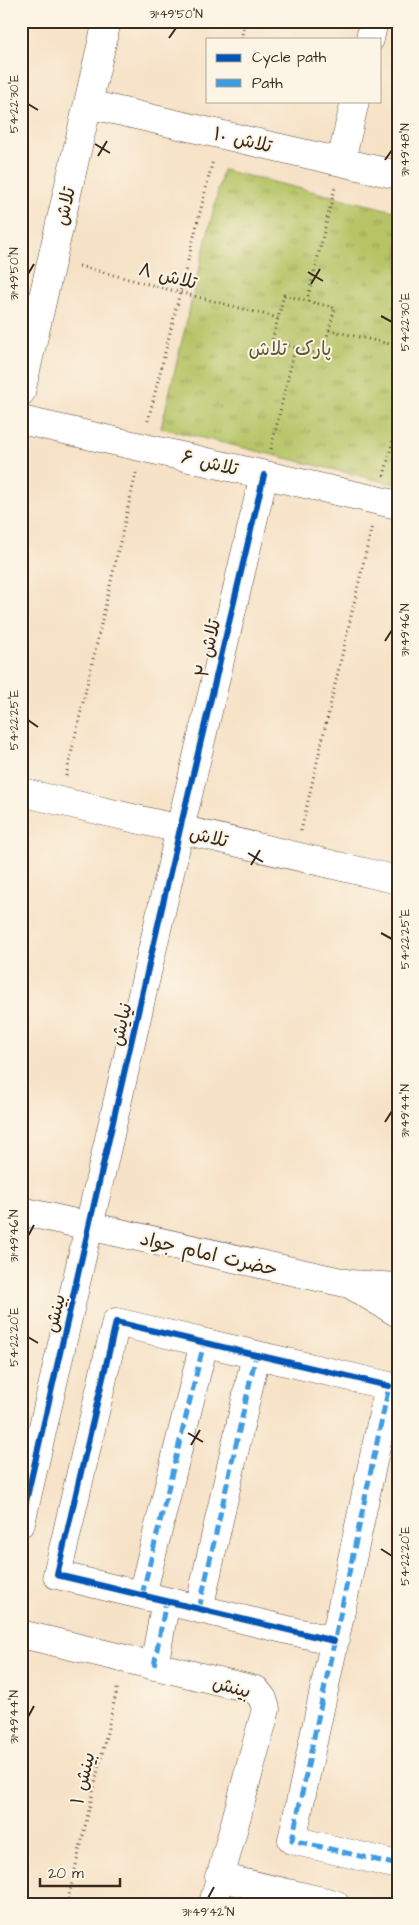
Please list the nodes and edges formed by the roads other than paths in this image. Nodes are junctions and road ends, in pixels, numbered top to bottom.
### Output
1 (107, 21) edge
2 (374, 21) edge
3 (370, 38) edge
4 (355, 102) edge
5 (88, 104) junction
6 (341, 161) junction
7 (398, 175) edge
8 (21, 392) edge
9 (21, 420) edge
10 (264, 474) junction
11 (388, 503) edge
12 (21, 792) edge
13 (180, 829) junction
14 (398, 880) edge
15 (21, 1211) edge
16 (90, 1226) junction
17 (350, 1284) junction
18 (398, 1287) edge
19 (398, 1313) edge
20 (204, 1342) junction
21 (256, 1355) junction
22 (393, 1387) edge
23 (21, 1523) edge
24 (154, 1598) junction
25 (199, 1609) junction
26 (21, 1634) edge
27 (334, 1641) junction
28 (154, 1666) junction
29 (398, 1865) edge
30 (219, 1877) junction
31 (213, 1904) edge
32 (335, 1904) edge

1 - 5 street, تلاش
2 - 3 street
4 - 6 street
5 - 6 street, تلاش ۱۰
5 - 8 street, تلاش
6 - 7 street, تلاش ۱۰
9 - 10 street, تلاش ۶
10 - 11 street, تلاش ۶
10 - 13 street, تلاش ۲
12 - 13 street, تلاش
13 - 14 street, تلاش
13 - 16 street, نیایش
15 - 16 street, حضرت امام جواد
16 - 17 street, حضرت امام جواد
16 - 23 street, بینش
17 - 18 street, حضرت امام جواد
17 - 19 street
20 - 21 street
20 - 24 street
20 - 24 street
21 - 22 street
21 - 25 street
22 - 27 street
24 - 25 street
24 - 28 street
25 - 27 street
26 - 28 street, بینش
27 - 29 street
28 - 30 street, بینش
30 - 31 street, بینش
30 - 32 street

